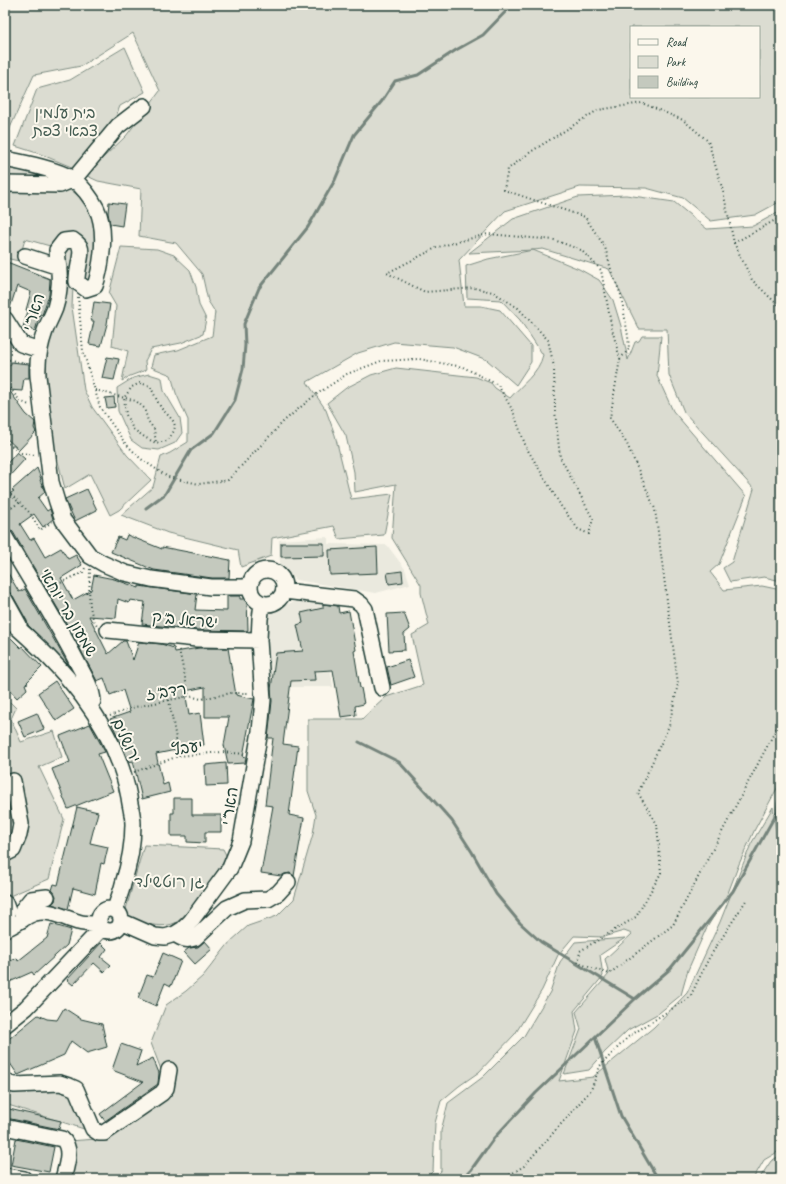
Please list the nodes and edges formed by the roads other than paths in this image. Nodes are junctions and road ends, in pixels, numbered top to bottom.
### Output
1 (144, 106) dead end
2 (5, 159) edge
3 (74, 180) junction
4 (5, 184) edge
5 (25, 256) dead end
6 (59, 267) junction
7 (5, 319) edge
8 (40, 350) junction
9 (5, 537) edge
10 (250, 587) junction
11 (284, 591) junction
12 (5, 600) edge
13 (262, 604) junction
14 (5, 618) edge
15 (108, 630) road end
16 (23, 633) junction
17 (258, 640) junction
18 (382, 688) dead end
19 (89, 705) junction
20 (13, 781) dead end
21 (5, 854) edge
22 (288, 882) dead end
23 (47, 897) dead end
24 (5, 903) edge
25 (5, 916) edge
26 (118, 916) junction
27 (22, 920) junction
28 (100, 926) junction
29 (5, 929) edge
30 (175, 934) junction
31 (5, 1025) edge
32 (169, 1070) dead end
33 (5, 1080) edge
34 (5, 1129) edge
35 (5, 1176) edge
36 (24, 1179) edge
37 (63, 1179) edge

1 - 3 street
2 - 3 street
3 - 4 street
3 - 6 street, האר"י
5 - 6 street
6 - 8 street, האר"י
7 - 8 street
8 - 10 street, האר"י
9 - 19 street, שמעון בר יוחאי
10 - 11 street
10 - 13 street
11 - 13 street
11 - 18 street
12 - 16 street
13 - 17 street, האר"י
14 - 16 street, ירושלים
15 - 17 street, ישראל ב"ק
16 - 19 street, ירושלים
17 - 30 street, האר"י
19 - 26 street, ירושלים
20 - 21 street
22 - 30 street
23 - 27 street
24 - 25 street
26 - 28 street
26 - 30 street
27 - 28 street
27 - 29 street
28 - 31 street
32 - 33 street
34 - 37 street
35 - 36 street

